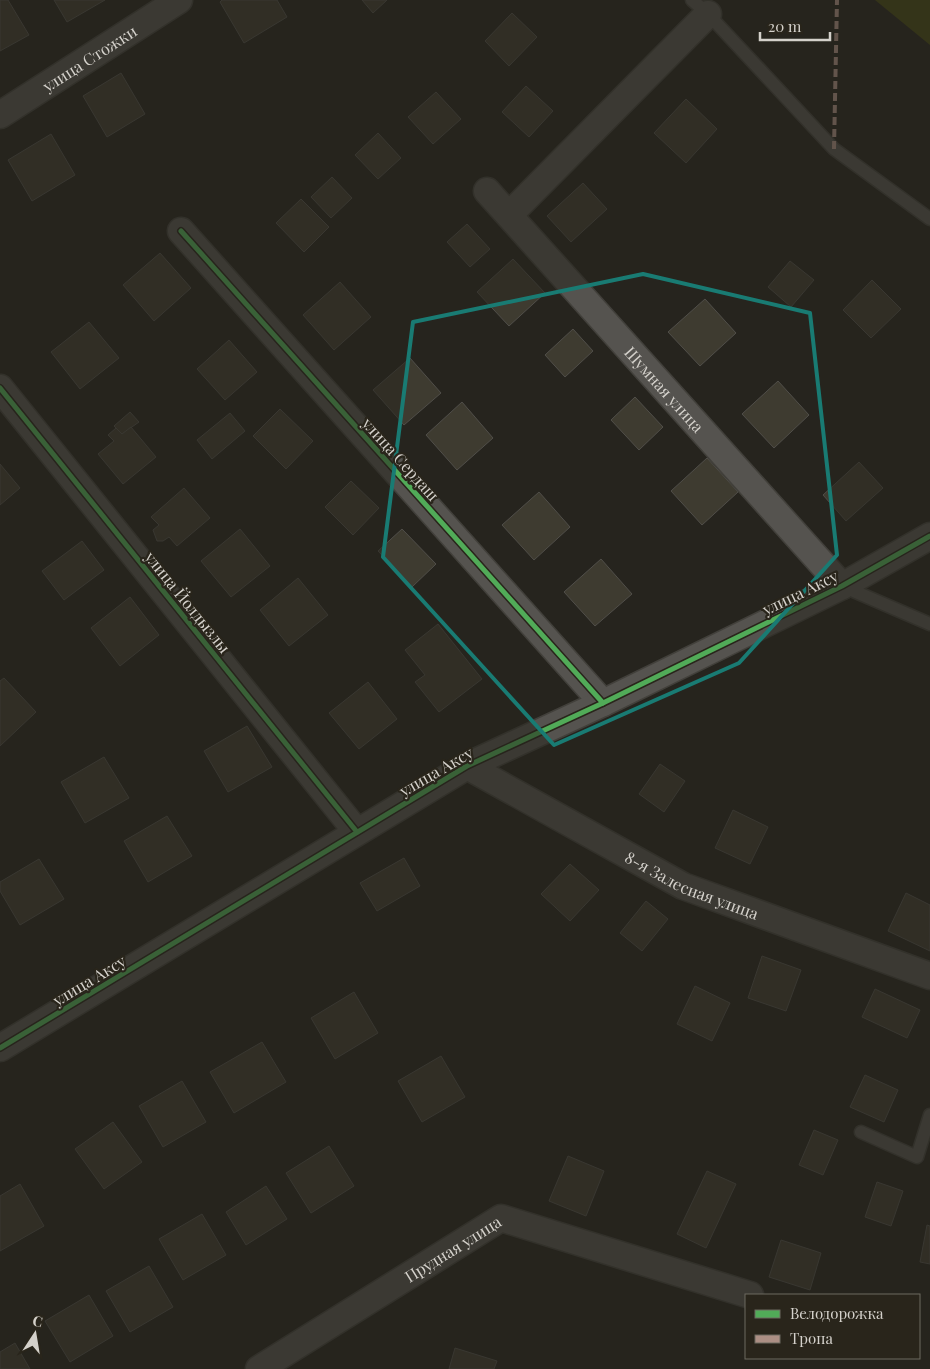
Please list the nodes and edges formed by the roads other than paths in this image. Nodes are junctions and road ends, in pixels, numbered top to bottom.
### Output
1 (179, 0) edge
2 (700, 7) edge
3 (0, 116) edge
4 (487, 191) dead end
5 (509, 215) junction
6 (930, 218) edge
7 (181, 231) dead end
8 (0, 388) edge
9 (930, 536) edge
10 (842, 586) junction
11 (930, 624) edge
12 (603, 702) junction
13 (466, 766) junction
14 (357, 832) junction
15 (930, 976) edge
16 (0, 1048) edge
17 (930, 1115) edge
18 (861, 1132) dead end
19 (927, 1136) edge
20 (747, 1294) edge
21 (259, 1369) edge

1 - 3 street, улица Стожки
2 - 5 street
2 - 6 lane
4 - 5 street, Шумная улица
5 - 10 street, Шумная улица
7 - 12 street, улица Сердаш
8 - 14 street, улица Йолдызлы
9 - 10 street, улица Аксу
10 - 11 lane
10 - 12 street, улица Аксу
12 - 13 street, улица Аксу
13 - 14 street, улица Аксу
13 - 15 street, 8-я Залесная улица
14 - 16 street, улица Аксу
17 - 19 lane
18 - 19 lane
20 - 21 street, Прудная улица

